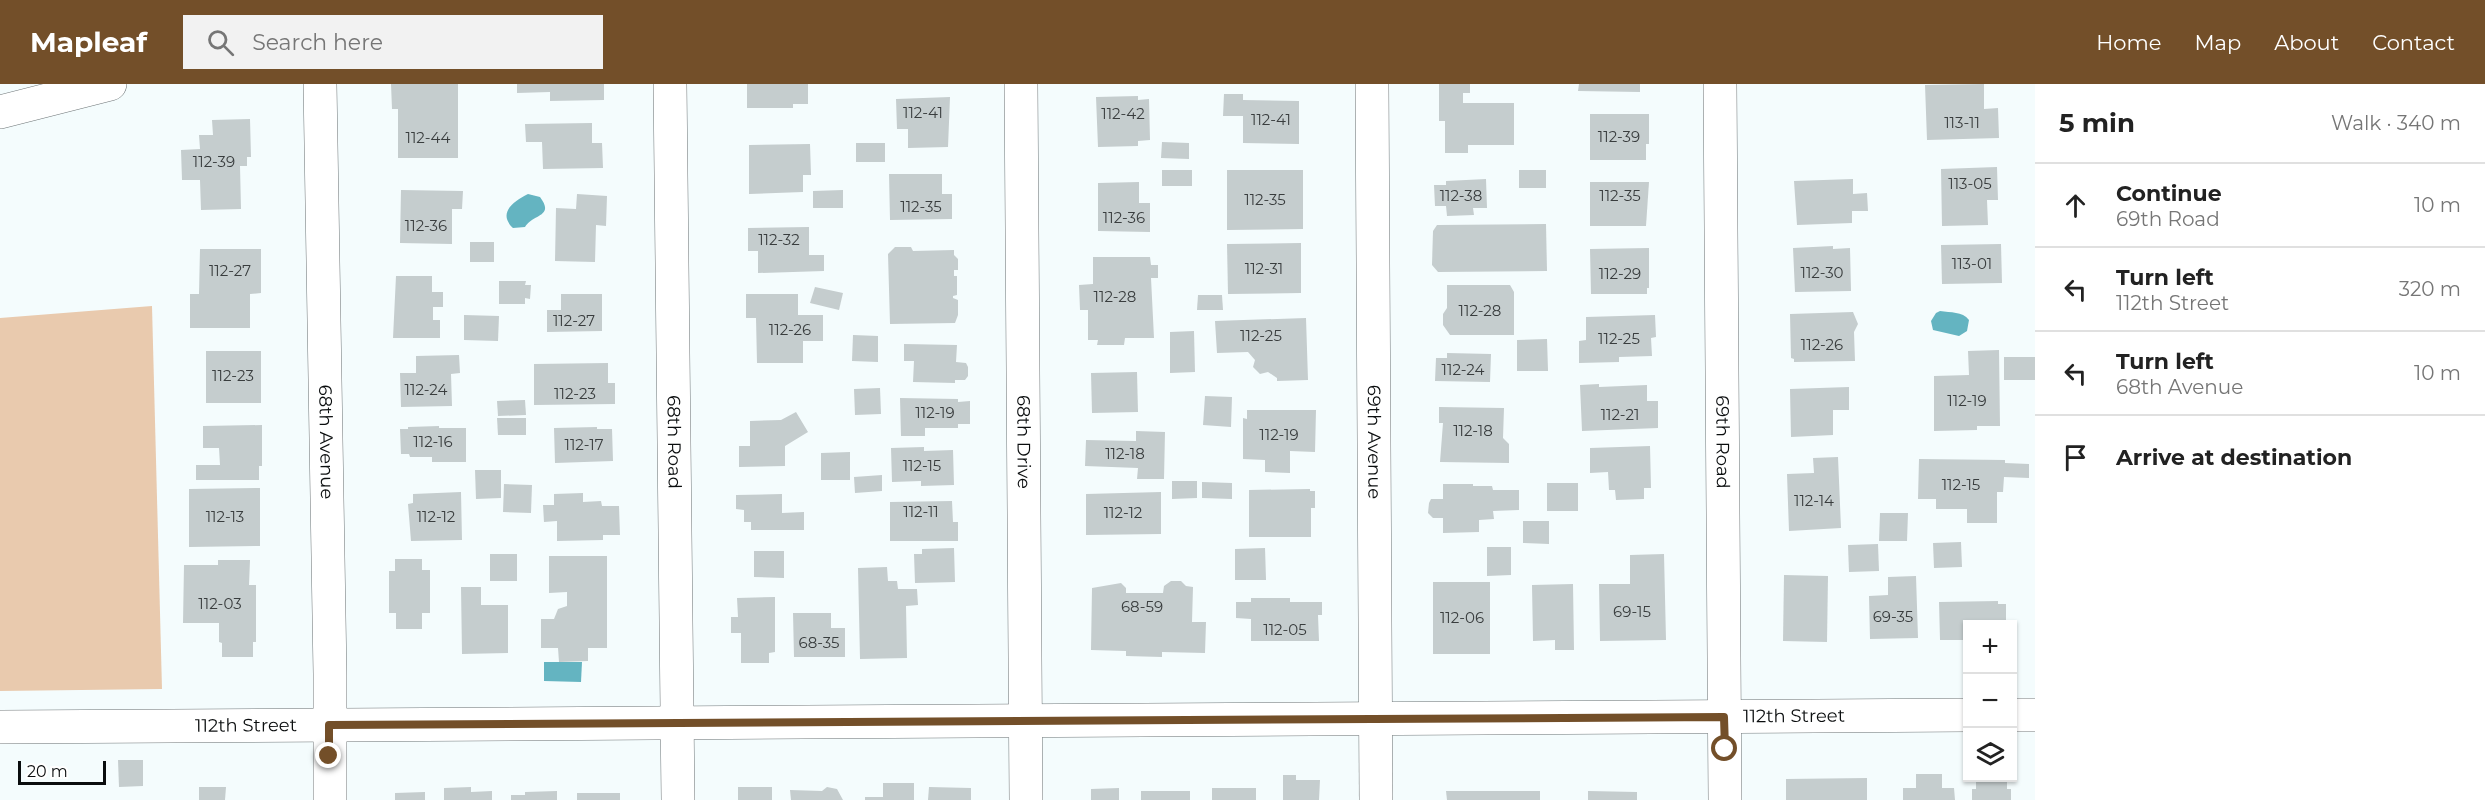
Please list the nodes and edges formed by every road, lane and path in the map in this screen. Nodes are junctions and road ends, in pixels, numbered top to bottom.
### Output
1 (110, 84) edge
2 (320, 84) edge
3 (670, 84) edge
4 (1021, 84) edge
5 (1372, 84) edge
6 (1720, 84) edge
7 (0, 112) edge
8 (1963, 715) edge
9 (2017, 715) edge
10 (2035, 715) edge
11 (1724, 717) junction
12 (1376, 719) junction
13 (1026, 722) junction
14 (677, 724) junction
15 (329, 725) junction
16 (0, 727) edge
17 (330, 800) edge
18 (678, 800) edge
19 (1026, 800) edge
20 (1376, 800) edge
21 (1725, 800) edge

1 - 7 street
2 - 15 street, 68th Avenue
3 - 14 street, 68th Road
4 - 13 street, 68th Drive
5 - 12 street, 69th Avenue
6 - 11 street, 69th Road
8 - 11 street, 112th Street
9 - 10 street
11 - 12 street, 112th Street
11 - 21 street, 69th Road
12 - 13 street, 112th Street
12 - 20 street, 69th Avenue
13 - 14 street, 112th Street
13 - 19 street, 68th Drive
14 - 15 street, 112th Street
14 - 18 street, 68th Road
15 - 16 street, 112th Street
15 - 17 street, 68th Avenue

